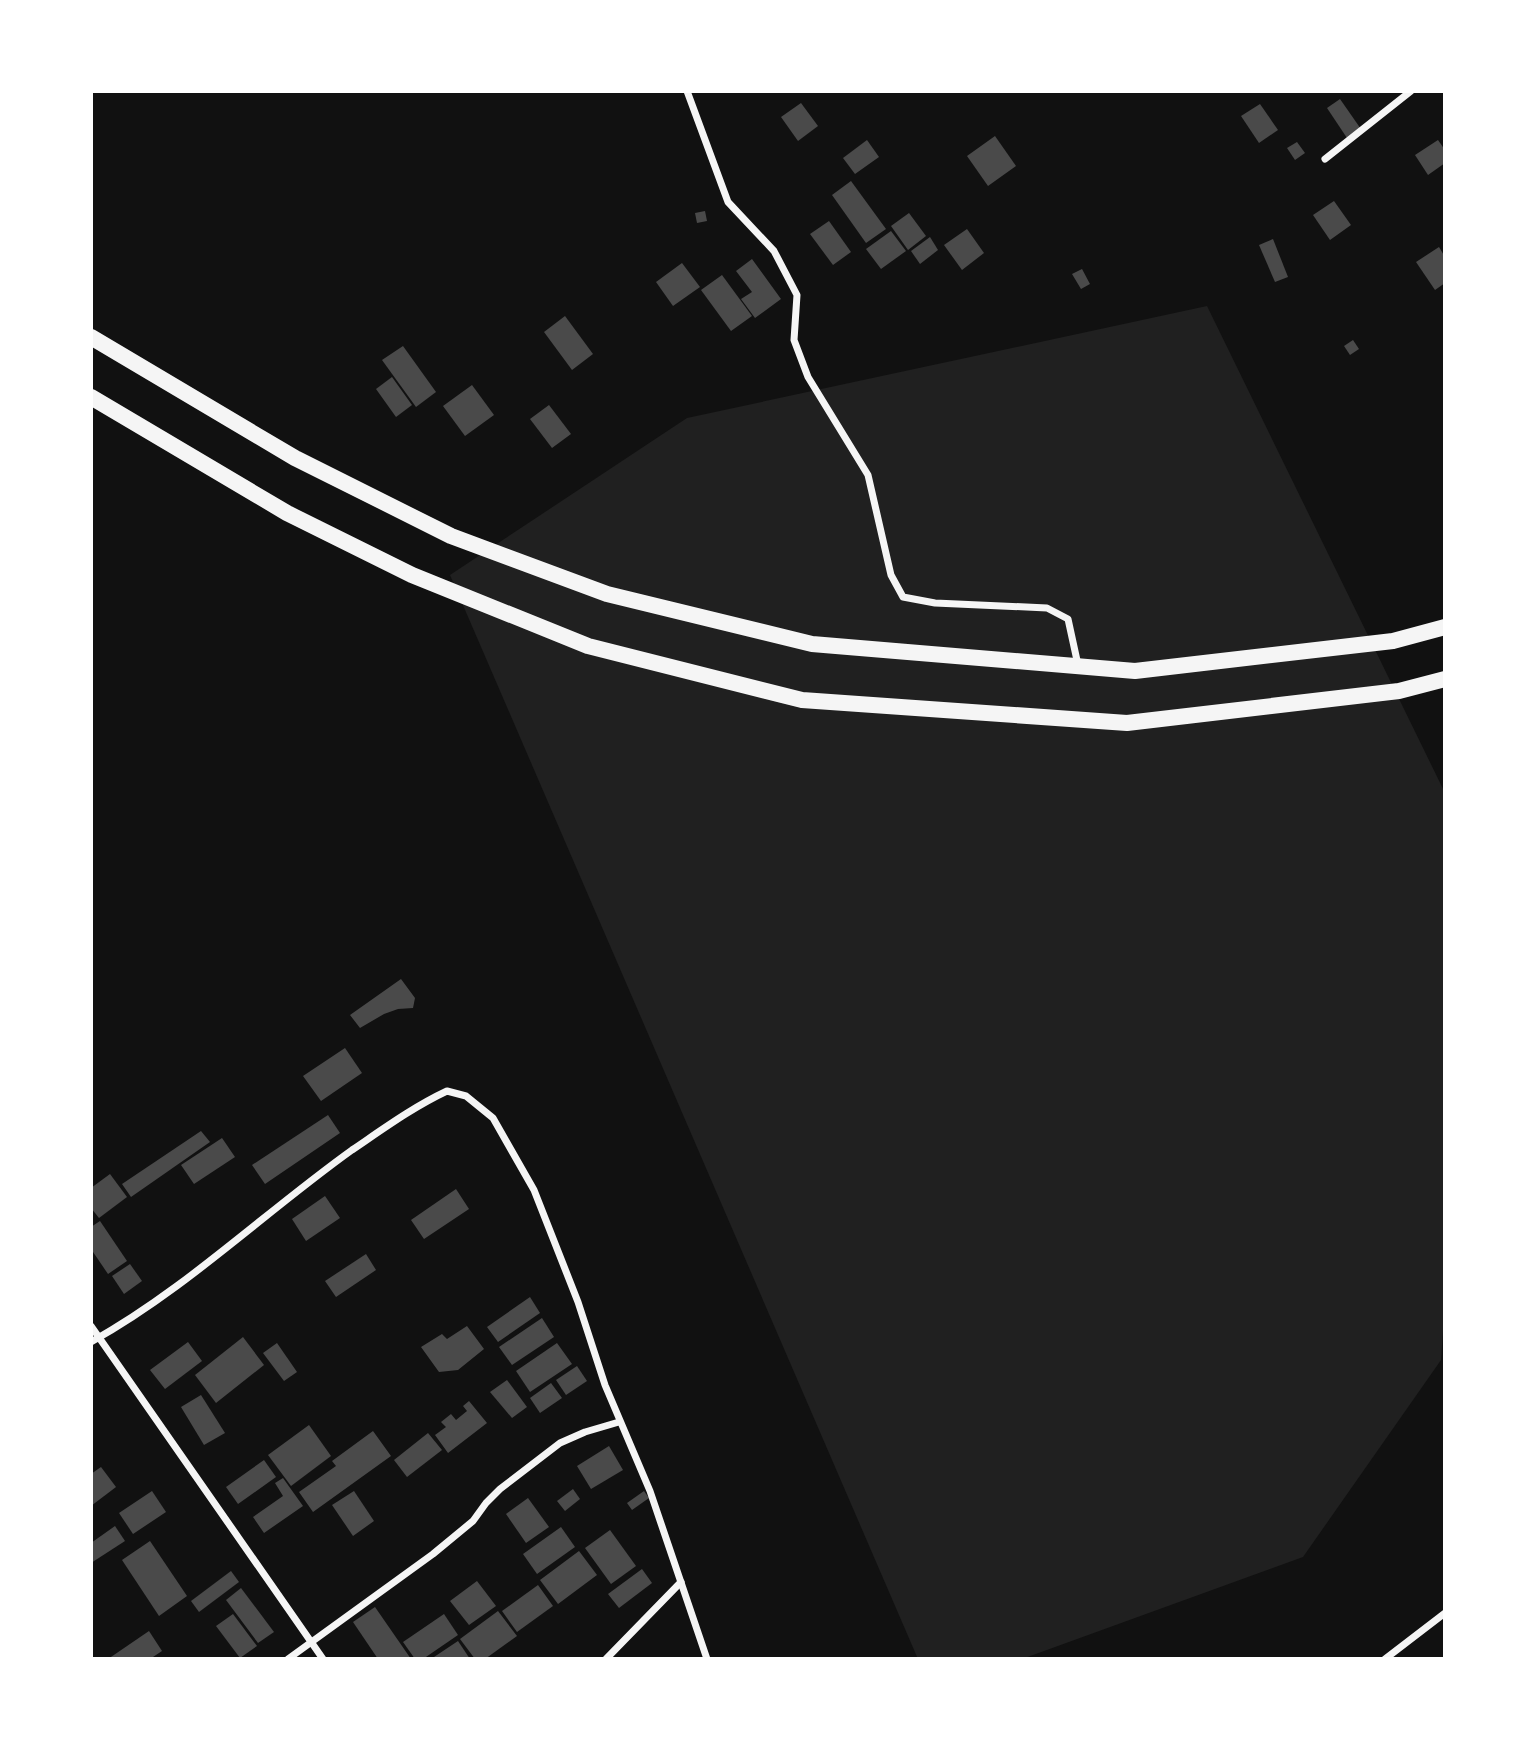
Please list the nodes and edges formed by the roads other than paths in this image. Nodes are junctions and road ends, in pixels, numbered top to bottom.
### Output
1 (687, 91) edge
2 (1410, 91) edge
3 (1325, 159) dead end
4 (91, 337) edge
5 (91, 397) edge
6 (1445, 627) edge
7 (1078, 666) junction
8 (1445, 679) edge
9 (91, 1326) edge
10 (99, 1338) junction
11 (91, 1342) edge
12 (619, 1422) junction
13 (681, 1582) junction
14 (1445, 1613) edge
15 (312, 1641) junction
16 (288, 1659) edge
17 (323, 1659) edge
18 (606, 1659) edge
19 (707, 1659) edge
20 (1384, 1659) edge

1 - 7 street
2 - 3 street
4 - 7 highway
5 - 8 highway
6 - 7 highway
9 - 10 street
10 - 11 street
10 - 12 street
10 - 15 street
12 - 13 street
12 - 15 street
13 - 18 street
13 - 19 street
14 - 20 street
15 - 16 street
15 - 17 street

